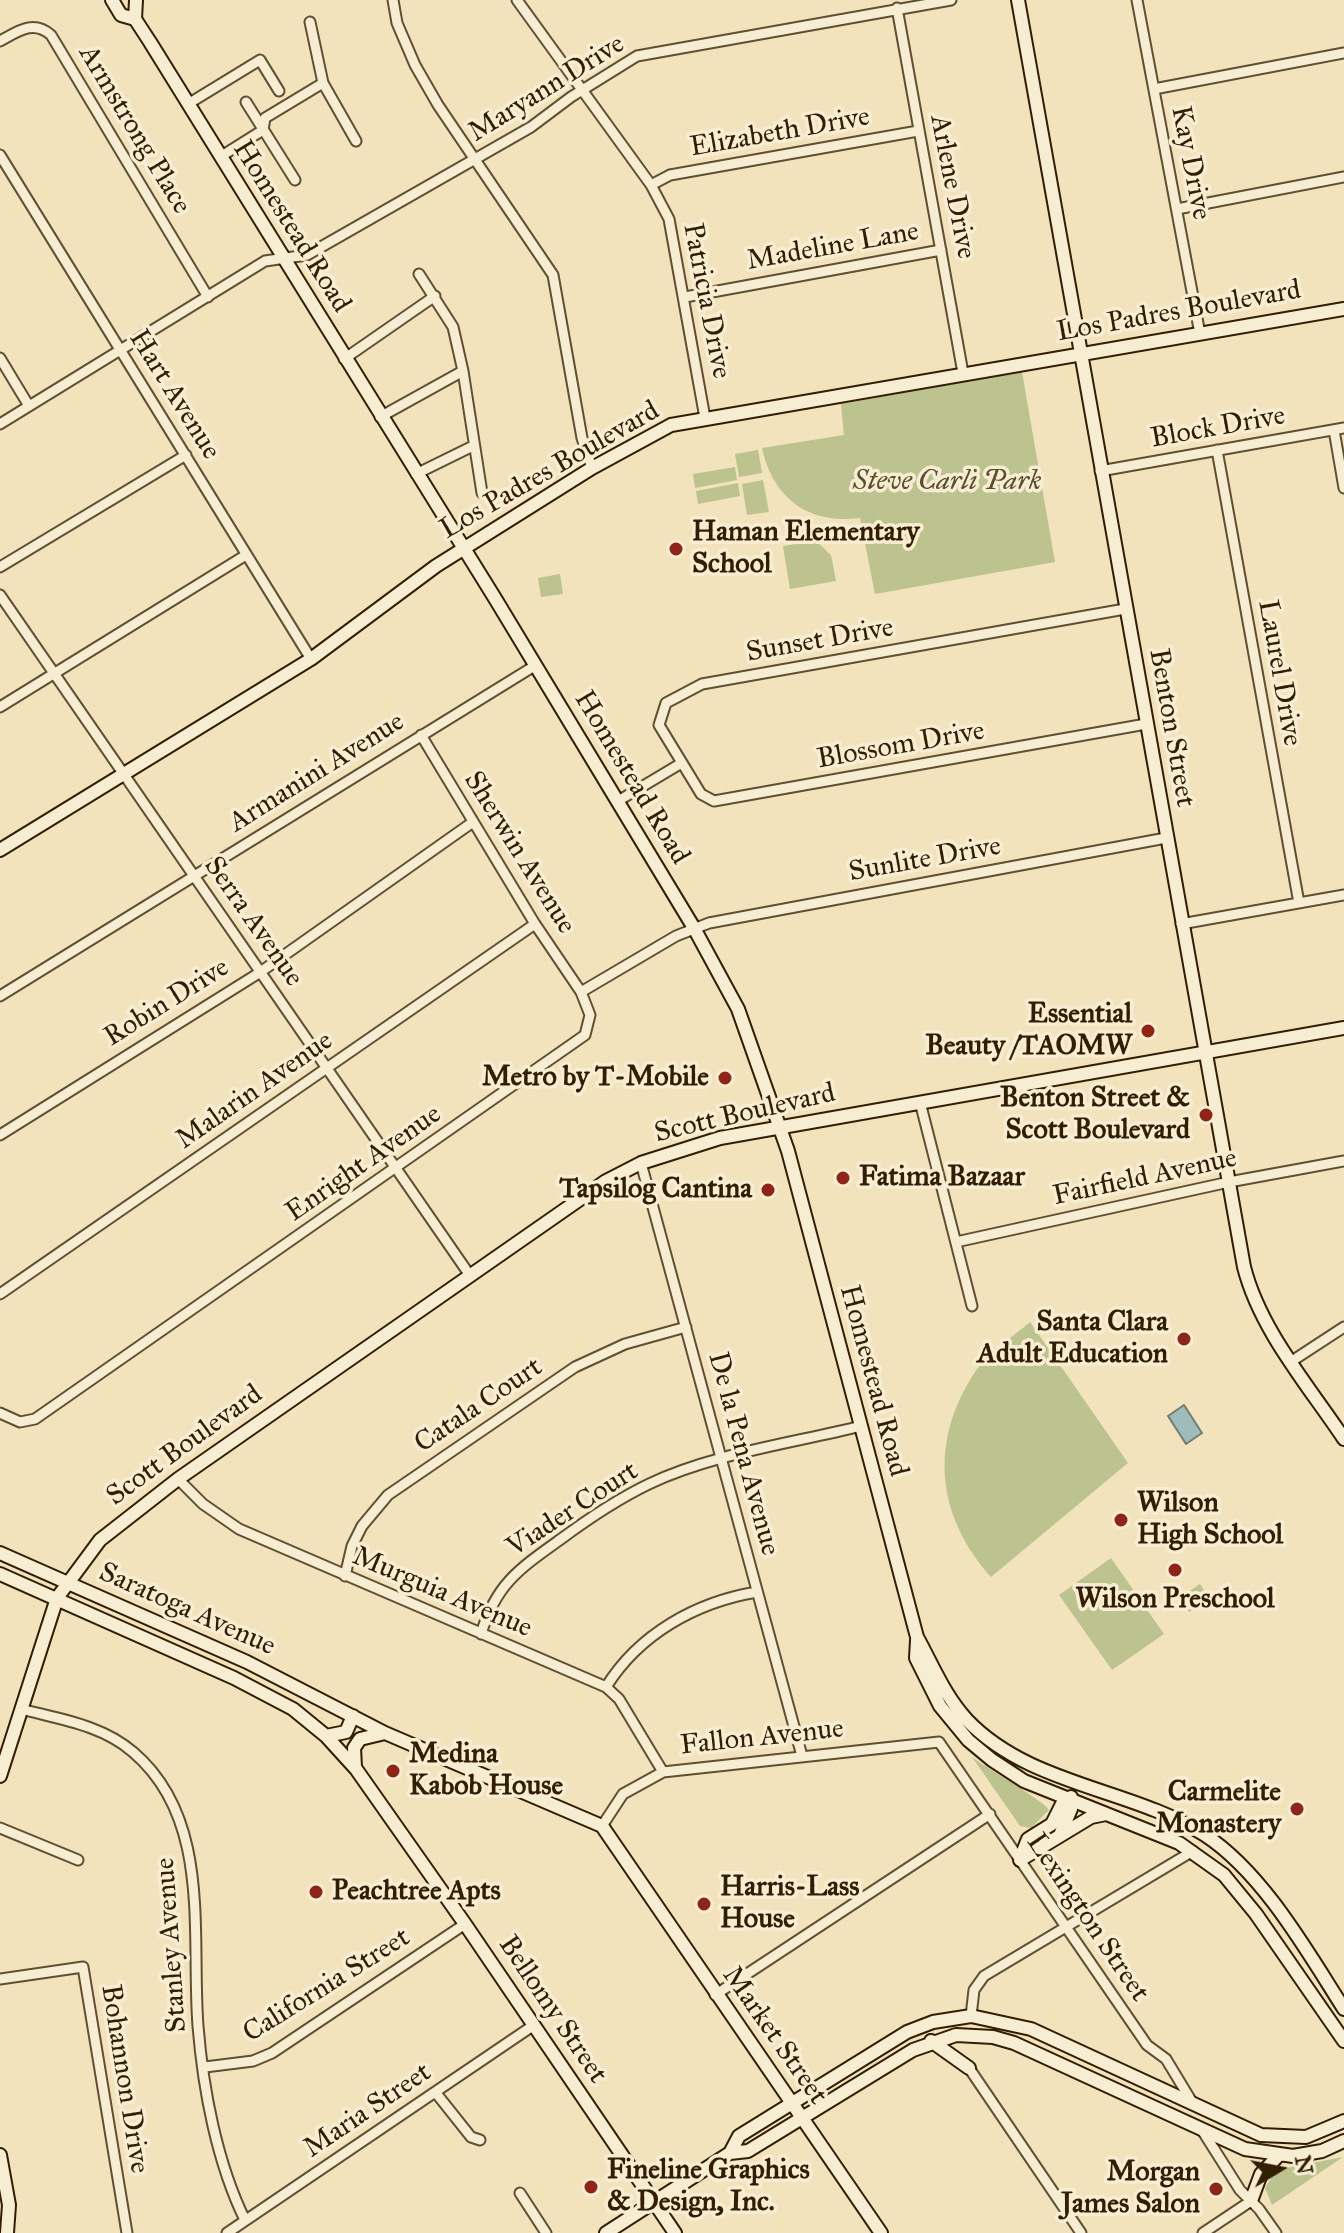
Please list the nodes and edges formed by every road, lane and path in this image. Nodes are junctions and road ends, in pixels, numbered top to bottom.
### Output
1 (112, 0) edge
2 (136, 0) edge
3 (393, 0) edge
4 (517, 0) edge
5 (951, 0) edge
6 (1018, 0) edge
7 (1137, 0) edge
8 (897, 8) junction
9 (135, 19) junction
10 (310, 22) dead end
11 (0, 41) edge
12 (1344, 53) edge
13 (323, 83) junction
14 (1154, 89) junction
15 (581, 90) junction
16 (279, 91) dead end
17 (246, 102) dead end
18 (188, 104) junction
19 (263, 130) junction
20 (918, 131) junction
21 (356, 141) dead end
22 (0, 155) edge
23 (220, 157) junction
24 (474, 160) junction
25 (1344, 177) edge
26 (295, 180) dead end
27 (651, 185) junction
28 (1177, 209) junction
29 (941, 250) junction
30 (283, 260) junction
31 (419, 274) dead end
32 (435, 296) junction
33 (208, 297) junction
34 (685, 297) junction
35 (1344, 309) edge
36 (1200, 334) junction
37 (121, 350) junction
38 (1079, 354) junction
39 (0, 358) edge
40 (344, 359) junction
41 (463, 371) junction
42 (963, 373) junction
43 (29, 406) junction
44 (380, 417) junction
45 (705, 418) junction
46 (0, 424) edge
47 (1339, 429) edge
48 (473, 446) junction
49 (1217, 450) junction
50 (186, 455) junction
51 (592, 468) junction
52 (1100, 471) junction
53 (416, 474) junction
54 (1344, 488) edge
55 (482, 493) dead end
56 (462, 549) junction
57 (246, 555) junction
58 (0, 567) edge
59 (0, 595) edge
60 (1125, 609) junction
61 (311, 659) junction
62 (536, 665) junction
63 (54, 674) junction
64 (0, 707) edge
65 (1146, 724) junction
66 (421, 735) junction
67 (680, 764) junction
68 (123, 773) junction
69 (618, 801) junction
70 (473, 822) junction
71 (1166, 838) junction
72 (0, 850) edge
73 (194, 875) junction
74 (1344, 895) edge
75 (1299, 903) junction
76 (535, 924) junction
77 (1181, 924) junction
78 (694, 928) junction
79 (259, 973) junction
80 (581, 992) junction
81 (0, 996) edge
82 (1344, 1028) edge
83 (1205, 1053) junction
84 (328, 1067) junction
85 (920, 1102) junction
86 (778, 1126) junction
87 (0, 1135) edge
88 (1344, 1161) edge
89 (641, 1163) junction
90 (397, 1168) junction
91 (1229, 1182) junction
92 (956, 1242) junction
93 (469, 1274) junction
94 (0, 1294) edge
95 (972, 1306) dead end
96 (686, 1327) junction
97 (1344, 1327) edge
98 (1292, 1361) junction
99 (0, 1413) edge
100 (861, 1426) junction
101 (1344, 1439) edge
102 (721, 1460) junction
103 (178, 1479) junction
104 (0, 1553) edge
105 (0, 1574) edge
106 (345, 1576) junction
107 (66, 1583) junction
108 (757, 1592) junction
109 (57, 1598) junction
110 (481, 1634) junction
111 (917, 1637) junction
112 (606, 1687) junction
113 (21, 1709) junction
114 (293, 1709) joint
115 (353, 1716) junction
116 (385, 1733) junction
117 (326, 1736) junction
118 (947, 1751) joint
119 (802, 1756) junction
120 (356, 1769) junction
121 (663, 1772) junction
122 (0, 1776) edge
123 (1077, 1783) junction
124 (1069, 1801) junction
125 (990, 1814) junction
126 (1106, 1814) junction
127 (602, 1826) junction
128 (0, 1828) edge
129 (1060, 1835) junction
130 (1193, 1851) junction
131 (78, 1860) dead end
132 (1020, 1860) junction
133 (465, 1924) junction
134 (1066, 1924) junction
135 (0, 1979) edge
136 (715, 1995) junction
137 (1344, 2009) edge
138 (971, 2016) junction
139 (534, 2025) junction
140 (931, 2041) junction
141 (1344, 2041) edge
142 (205, 2067) junction
143 (969, 2068) joint
144 (436, 2093) junction
145 (792, 2103) junction
146 (1195, 2106) junction
147 (802, 2118) junction
148 (1344, 2121) edge
149 (1202, 2130) junction
150 (480, 2140) dead end
151 (1344, 2141) edge
152 (730, 2153) junction
153 (0, 2155) edge
154 (1278, 2156) junction
155 (520, 2193) dead end
156 (1251, 2201) junction
157 (654, 2202) junction
158 (245, 2220) junction
159 (7, 2233) edge
160 (127, 2233) edge
161 (227, 2233) edge
162 (546, 2233) edge
163 (606, 2233) edge
164 (675, 2233) edge
165 (881, 2233) edge
166 (1081, 2233) edge
167 (1203, 2233) edge
168 (1276, 2233) edge

1 - 9 main road, Homestead Road
2 - 9 main road
3 - 24 street
4 - 15 street, Patricia Drive
5 - 8 street, Maryann Drive
6 - 38 main road, Benton Street
7 - 14 street, Kay Drive
8 - 15 street, Maryann Drive
8 - 20 street, Arlene Drive
9 - 18 main road, Homestead Road
10 - 13 street
11 - 33 street, Armstrong Place
12 - 14 street
13 - 19 street
13 - 21 street
14 - 28 street, Kay Drive
15 - 24 street, Maryann Drive
15 - 27 street, Patricia Drive
16 - 18 street
17 - 19 street
18 - 23 main road, Homestead Road
19 - 23 street
19 - 26 street
20 - 27 street, Elizabeth Drive
20 - 29 street, Arlene Drive
22 - 37 street, Hart Avenue
23 - 30 main road, Homestead Road
24 - 30 street, Maryann Drive
24 - 51 street
25 - 28 street
27 - 34 street, Patricia Drive
28 - 36 street, Kay Drive
29 - 34 street, Madeline Lane
29 - 42 street, Arlene Drive
30 - 33 street, Maryann Drive
30 - 40 main road, Homestead Road
31 - 32 street
32 - 40 street
32 - 41 street
33 - 37 street, Maryann Drive
34 - 45 street, Patricia Drive
35 - 36 main road, Los Padres Boulevard
36 - 38 main road, Los Padres Boulevard
37 - 43 street, Maryann Drive
37 - 50 street, Hart Avenue
38 - 42 main road, Los Padres Boulevard
38 - 52 main road, Benton Street
39 - 43 street
40 - 44 main road, Homestead Road
41 - 44 street
41 - 48 street
42 - 45 main road, Los Padres Boulevard
43 - 46 street, Maryann Drive
44 - 53 main road, Homestead Road
45 - 51 main road, Los Padres Boulevard
47 - 49 street, Block Drive
47 - 54 street
48 - 53 street
48 - 55 street
49 - 52 street, Block Drive
49 - 75 street, Laurel Drive
50 - 57 street, Hart Avenue
50 - 58 street
51 - 56 main road, Los Padres Boulevard
52 - 60 main road, Benton Street
53 - 56 main road, Homestead Road
56 - 61 main road, Los Padres Boulevard
56 - 62 main road, Homestead Road
57 - 61 street, Hart Avenue
57 - 63 street
59 - 63 street, Serra Avenue
60 - 65 main road, Benton Street
60 - 67 street, Sunset Drive
61 - 68 main road, Los Padres Boulevard
62 - 66 street, Armanini Avenue
62 - 69 main road, Homestead Road
63 - 64 street
63 - 68 street, Serra Avenue
65 - 67 street, Blossom Drive
65 - 71 main road, Benton Street
66 - 70 street, Sherwin Avenue
66 - 73 street, Armanini Avenue
67 - 69 street
68 - 72 main road, Los Padres Boulevard
68 - 73 street, Serra Avenue
69 - 78 main road, Homestead Road
70 - 76 street, Sherwin Avenue
70 - 79 street, Robin Drive
71 - 77 main road, Benton Street
71 - 78 street, Sunlite Drive
73 - 79 street, Serra Avenue
73 - 81 street, Armanini Avenue
74 - 75 street
75 - 77 street
76 - 80 street, Sherwin Avenue
76 - 84 street, Malarin Avenue
77 - 83 main road, Benton Street
78 - 80 street
78 - 86 main road, Homestead Road
79 - 84 street, Serra Avenue
79 - 87 street, Robin Drive
80 - 90 street, Enright Avenue
82 - 83 main road, Scott Boulevard
83 - 85 main road, Scott Boulevard
83 - 91 main road, Benton Street
84 - 90 street, Serra Avenue
84 - 94 street, Malarin Avenue
85 - 86 main road, Scott Boulevard
85 - 92 street
86 - 89 main road, Scott Boulevard
86 - 100 main road, Homestead Road
88 - 91 street, Fairfield Avenue
89 - 93 main road, Scott Boulevard
89 - 96 street, De la Pena Avenue
90 - 93 street, Serra Avenue
90 - 99 street, Enright Avenue
91 - 92 street, Fairfield Avenue
91 - 98 main road, Benton Street
92 - 95 street
93 - 103 main road, Scott Boulevard
96 - 102 street, De la Pena Avenue
96 - 106 street, Catala Court
97 - 98 street
98 - 101 main road, Benton Street
100 - 102 street, Viader Court
100 - 111 main road, Homestead Road
102 - 108 street, De la Pena Avenue
102 - 110 street, Viader Court
103 - 106 street, Murguia Avenue
103 - 107 main road, Scott Boulevard
104 - 107 main road, Saratoga Avenue
105 - 109 main road, Saratoga Avenue
106 - 110 street, Murguia Avenue
107 - 109 main road, Scott Boulevard
107 - 115 main road, Saratoga Avenue
108 - 112 street
108 - 119 street, De la Pena Avenue
109 - 113 main road, Scott Boulevard
109 - 114 main road, Saratoga Avenue
110 - 112 street, Murguia Avenue
111 - 123 main road, Homestead Road
111 - 124 main road, Homestead Road
112 - 121 street, Murguia Avenue
113 - 122 main road, Scott Boulevard
113 - 142 street, Stanley Avenue
114 - 117 main road, Bellomy Street
115 - 116 main road, Saratoga Avenue
115 - 117 main road
116 - 120 main road
116 - 127 main road, Saratoga Avenue
117 - 120 main road, Bellomy Street
118 - 119 street, Fallon Avenue
118 - 125 street, Lexington Street
119 - 121 street, Fallon Avenue
120 - 133 main road, Bellomy Street
121 - 127 street, Fallon Avenue
123 - 124 main road
123 - 137 main road, Homestead Road
124 - 126 main road, Homestead Road
124 - 129 main road
124 - 132 main road
125 - 132 street, Lexington Street
125 - 136 street
126 - 129 main road
126 - 130 main road, Homestead Road
127 - 136 main road, Market Street
128 - 131 street
129 - 132 main road
130 - 134 street
130 - 141 main road, Homestead Road
132 - 134 street, Lexington Street
133 - 139 main road, Bellomy Street
133 - 142 street, California Street
134 - 138 street
134 - 146 street, Lexington Street
135 - 160 street, Bohannon Drive
136 - 145 main road, Market Street
138 - 145 main road
138 - 146 main road
139 - 144 street, Maria Street
139 - 157 main road, Bellomy Street
140 - 143 main road
140 - 147 main road
140 - 149 main road
142 - 158 street, Stanley Avenue
143 - 166 street
144 - 150 street
144 - 158 street, Maria Street
145 - 147 main road, Market Street
145 - 152 main road
146 - 148 main road
147 - 152 main road
147 - 165 main road, Market Street
149 - 154 main road
149 - 156 street
151 - 154 main road
152 - 157 main road
153 - 159 main road
154 - 156 main road
155 - 162 street
156 - 167 street
156 - 168 street
157 - 163 main road
157 - 164 main road, Bellomy Street
158 - 161 street, Maria Street

